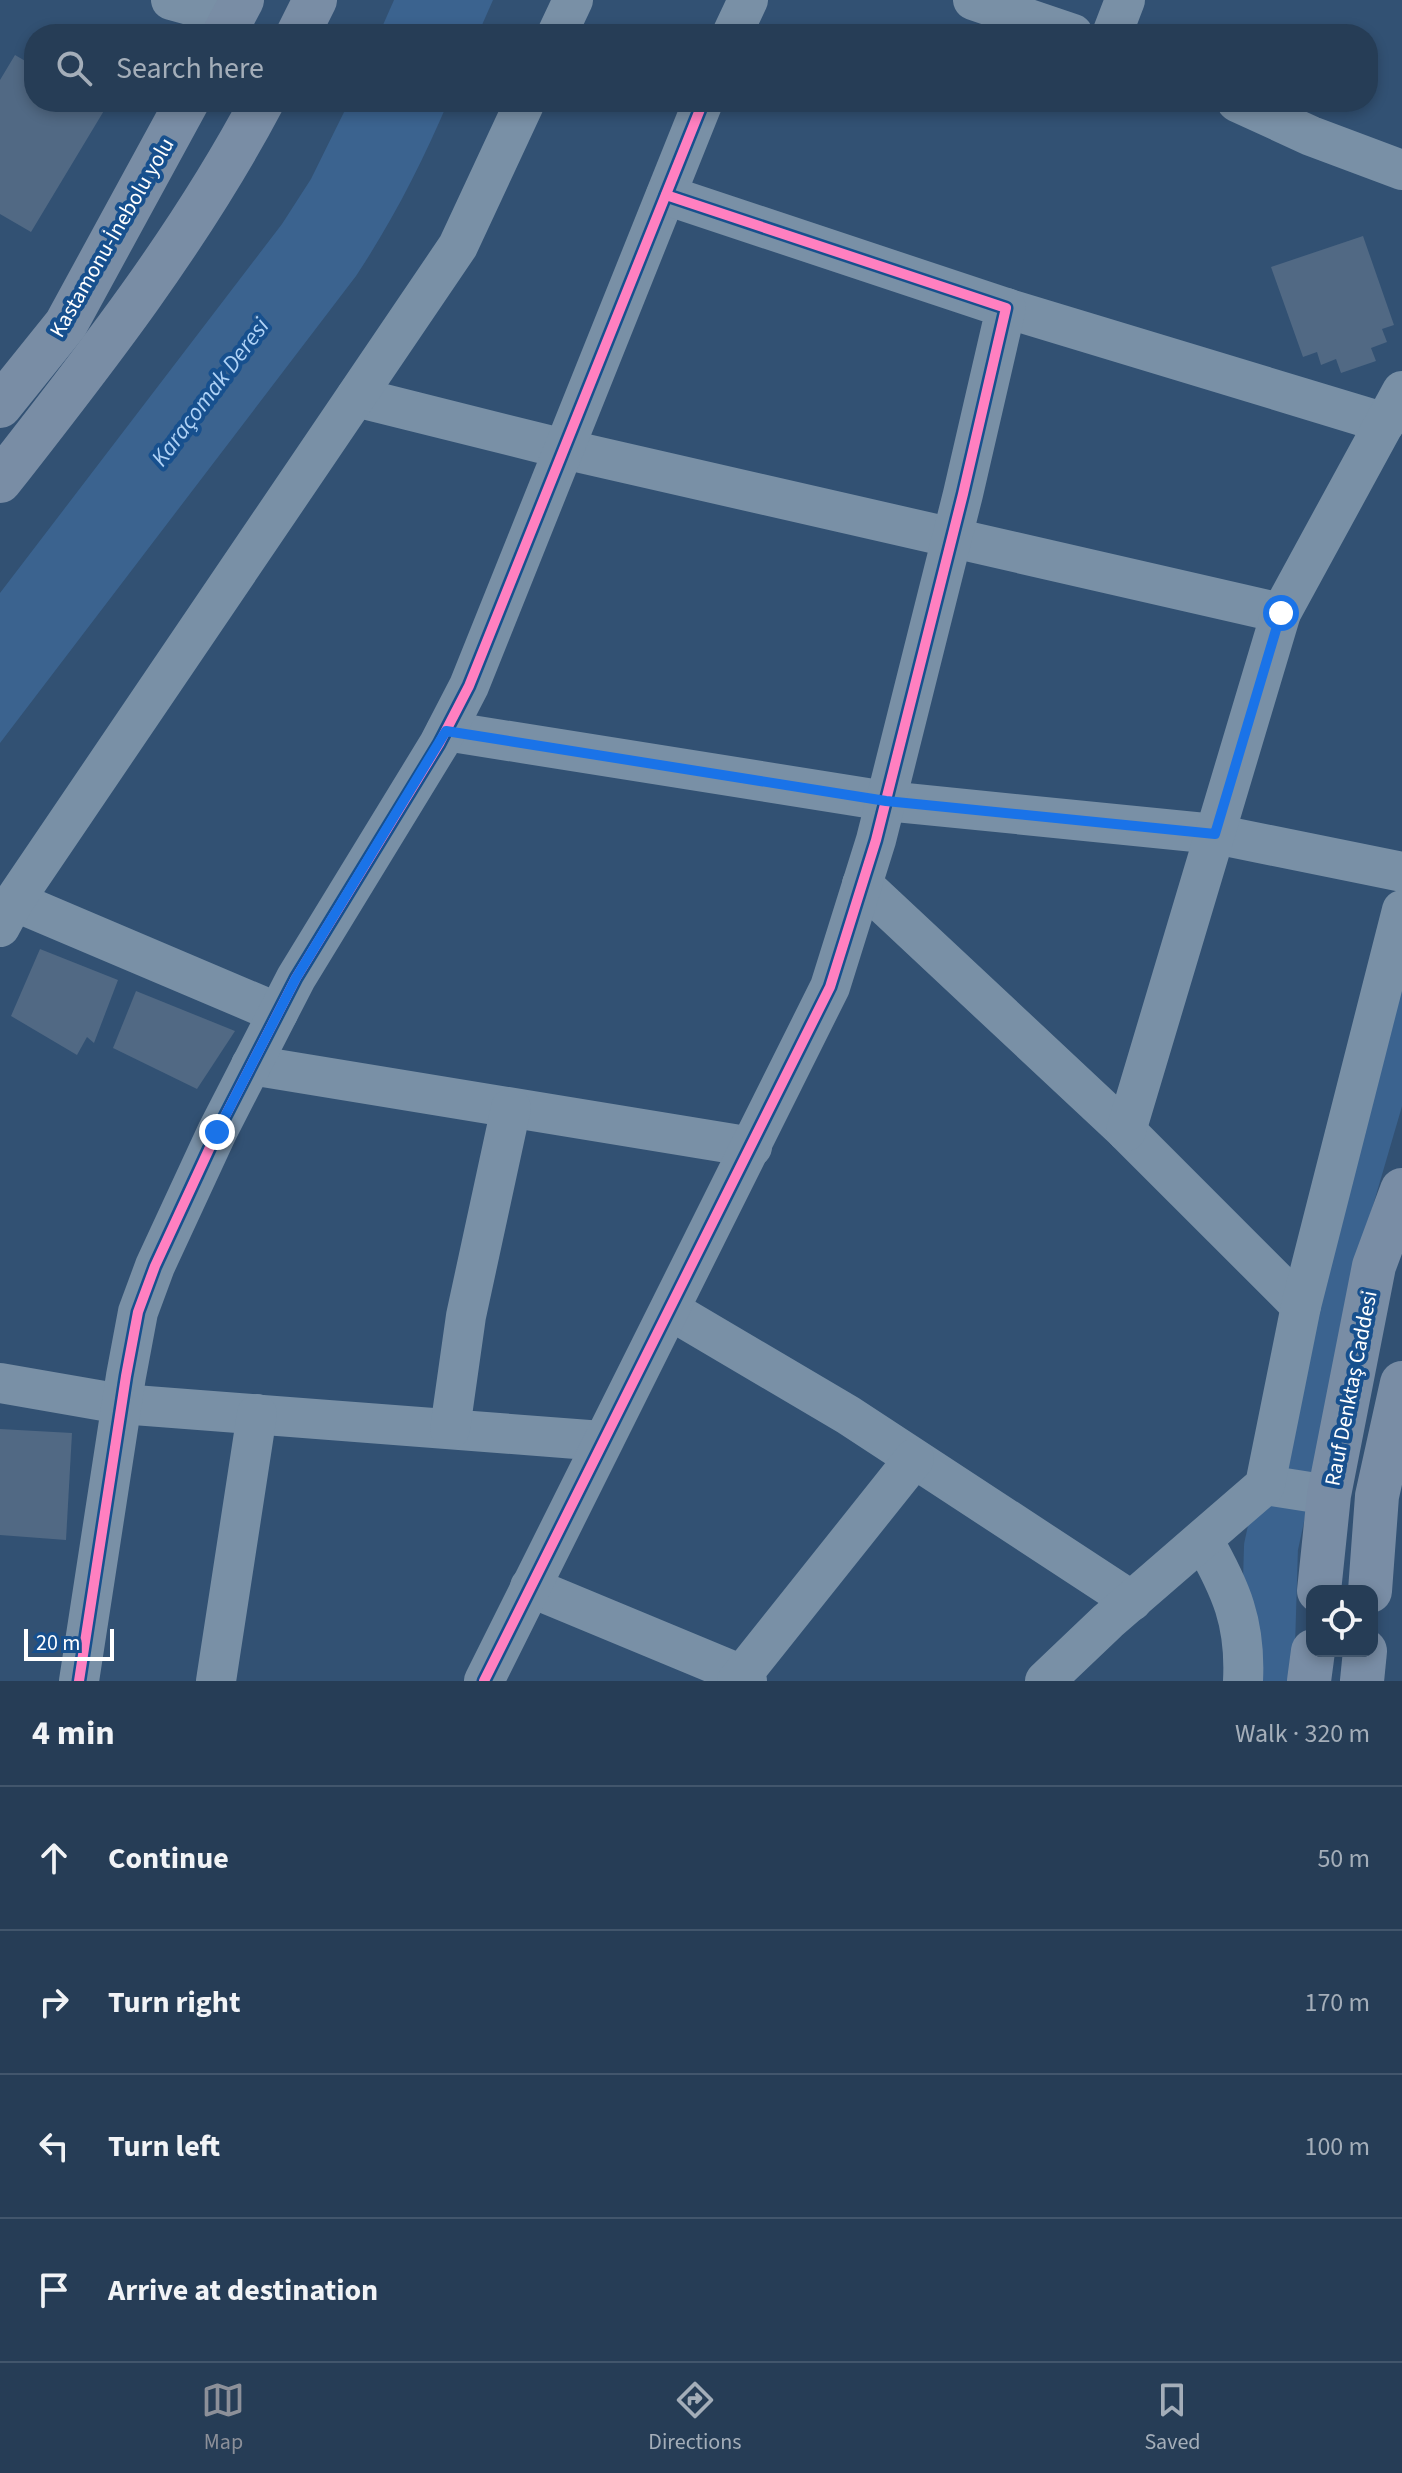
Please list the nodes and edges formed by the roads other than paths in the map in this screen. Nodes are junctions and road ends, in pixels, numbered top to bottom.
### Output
1 (171, 0) edge
2 (315, 0) edge
3 (573, 0) edge
4 (748, 0) edge
5 (973, 0) edge
6 (1125, 0) edge
7 (233, 17) edge
8 (303, 24) edge
9 (562, 24) edge
10 (737, 24) edge
11 (1044, 24) edge
12 (1116, 24) edge
13 (182, 112) edge
14 (257, 112) edge
15 (520, 112) edge
16 (699, 112) edge
17 (1259, 112) edge
18 (1402, 170) edge
19 (666, 195) junction
20 (1006, 308) junction
21 (356, 397) junction
22 (0, 406) edge
23 (1393, 407) edge
24 (564, 449) junction
25 (0, 481) edge
26 (952, 538) junction
27 (1281, 613) junction
28 (446, 731) junction
29 (886, 801) junction
30 (1215, 834) junction
31 (1402, 872) edge
32 (862, 884) junction
33 (1402, 910) edge
34 (7, 914) edge
35 (278, 1013) junction
36 (251, 1065) junction
37 (511, 1108) junction
38 (1126, 1131) junction
39 (752, 1147) junction
40 (1402, 1190) edge
41 (1301, 1306) junction
42 (670, 1310) junction
43 (0, 1383) edge
44 (1402, 1383) edge
45 (121, 1404) junction
46 (257, 1414) junction
47 (450, 1429) junction
48 (602, 1441) junction
49 (914, 1459) junction
50 (1265, 1485) junction
51 (1329, 1495) junction
52 (1203, 1540) junction
53 (1320, 1585) edge
54 (1370, 1585) edge
55 (530, 1587) junction
56 (1132, 1601) junction
57 (1312, 1657) edge
58 (742, 1679) edge
59 (79, 1681) edge
60 (216, 1681) edge
61 (484, 1681) edge
62 (1045, 1681) edge
63 (1243, 1681) edge
64 (1309, 1681) edge

1 - 7 street
2 - 8 main road
3 - 9 street
4 - 10 street
5 - 11 street
6 - 12 street
13 - 22 main road, Kastamonu-İnebolu yolu
14 - 25 main road
15 - 21 street
16 - 19 street
17 - 18 street
19 - 20 street
19 - 24 street
20 - 23 street
20 - 26 street
21 - 24 street
21 - 34 street
23 - 27 street
24 - 26 street
24 - 28 street
26 - 27 street
26 - 29 street
27 - 30 street
28 - 29 street
28 - 35 street
29 - 30 street
29 - 32 street
30 - 31 street
30 - 38 street
32 - 38 street
32 - 39 street
33 - 41 street
34 - 35 street
35 - 36 street
36 - 37 street
36 - 45 street
37 - 39 street
37 - 47 street
38 - 41 street
39 - 42 street
40 - 51 main road, Rauf Denktaş Caddesi
41 - 50 street
42 - 48 street
42 - 49 street
43 - 45 street
44 - 54 main road
45 - 46 street
45 - 59 street
46 - 47 street
46 - 60 street
47 - 48 street
48 - 55 street
49 - 56 street
49 - 58 street
50 - 51 street
50 - 52 street
51 - 53 main road, Rauf Denktaş Caddesi
52 - 56 street
52 - 63 street
55 - 58 street
55 - 61 street
56 - 62 street
57 - 64 main road

